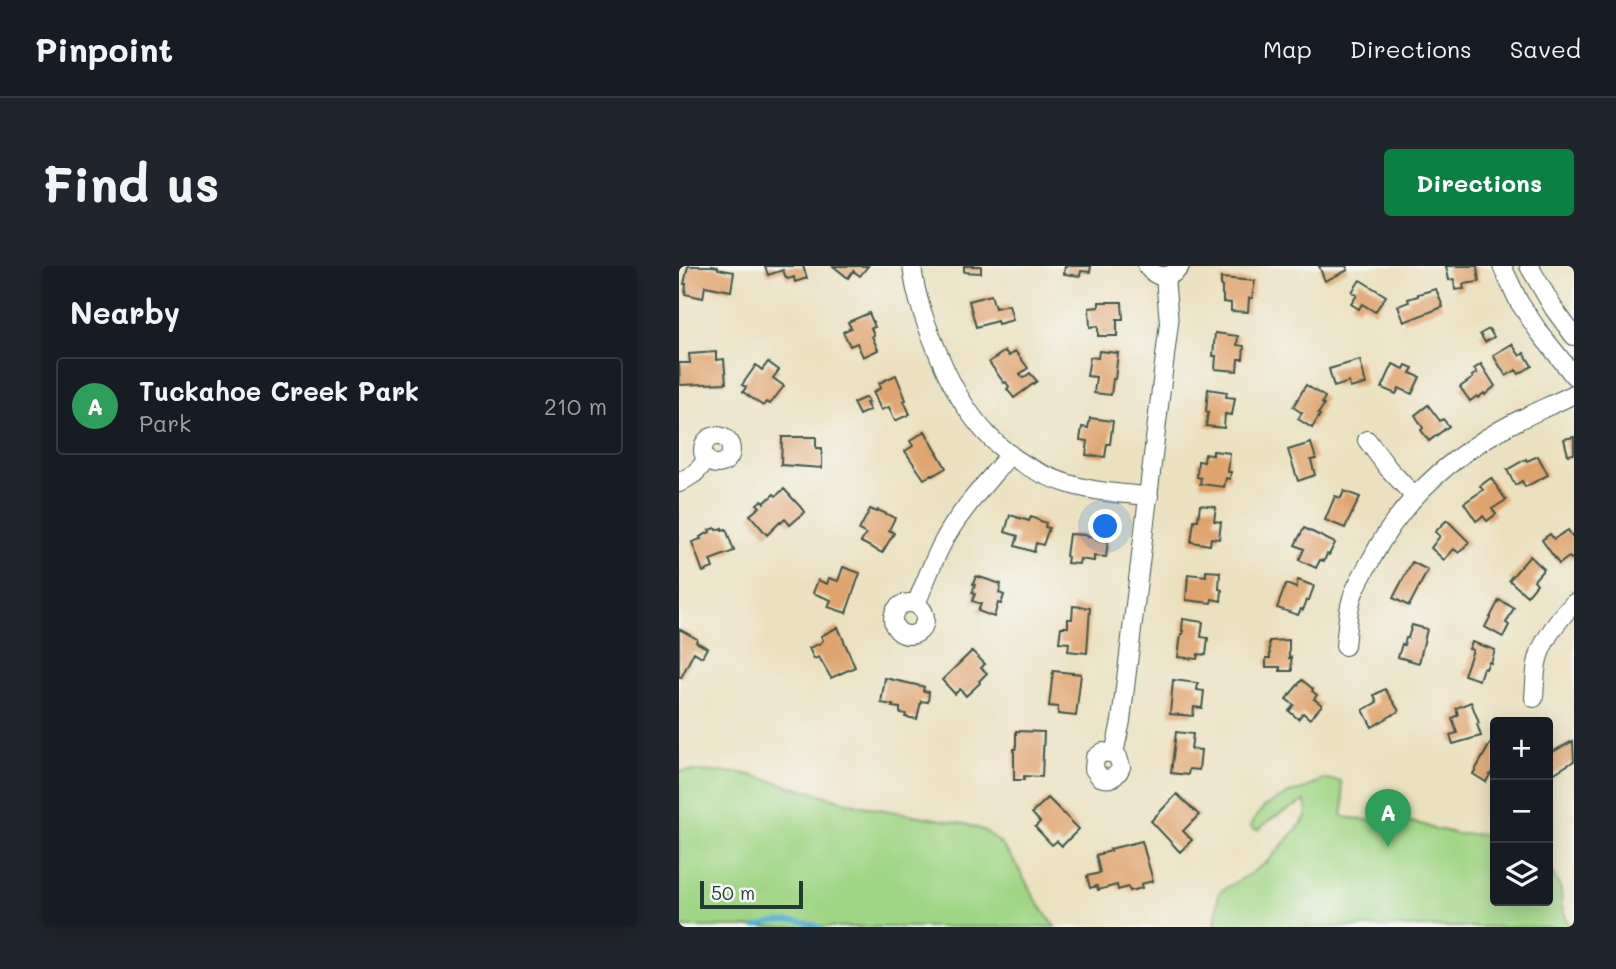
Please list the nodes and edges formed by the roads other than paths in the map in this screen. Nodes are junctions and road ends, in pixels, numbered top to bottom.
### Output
1 (912, 266) edge
2 (1147, 266) edge
3 (1180, 266) edge
4 (1502, 266) edge
5 (1529, 266) edge
6 (1165, 277) junction
7 (1574, 336) edge
8 (1574, 376) edge
9 (1574, 394) edge
10 (1367, 440) dead end
11 (1010, 454) junction
12 (707, 460) dead end
13 (679, 483) edge
14 (1149, 496) junction
15 (1414, 496) junction
16 (1574, 603) edge
17 (916, 604) dead end
18 (1345, 646) dead end
19 (1534, 698) dead end
20 (1114, 754) dead end

1 - 11 street
2 - 6 street
3 - 6 street
4 - 8 street
5 - 7 street
6 - 14 street
9 - 15 street
10 - 15 street
11 - 14 street
11 - 17 street
12 - 13 street
14 - 20 street
15 - 18 street
16 - 19 street

